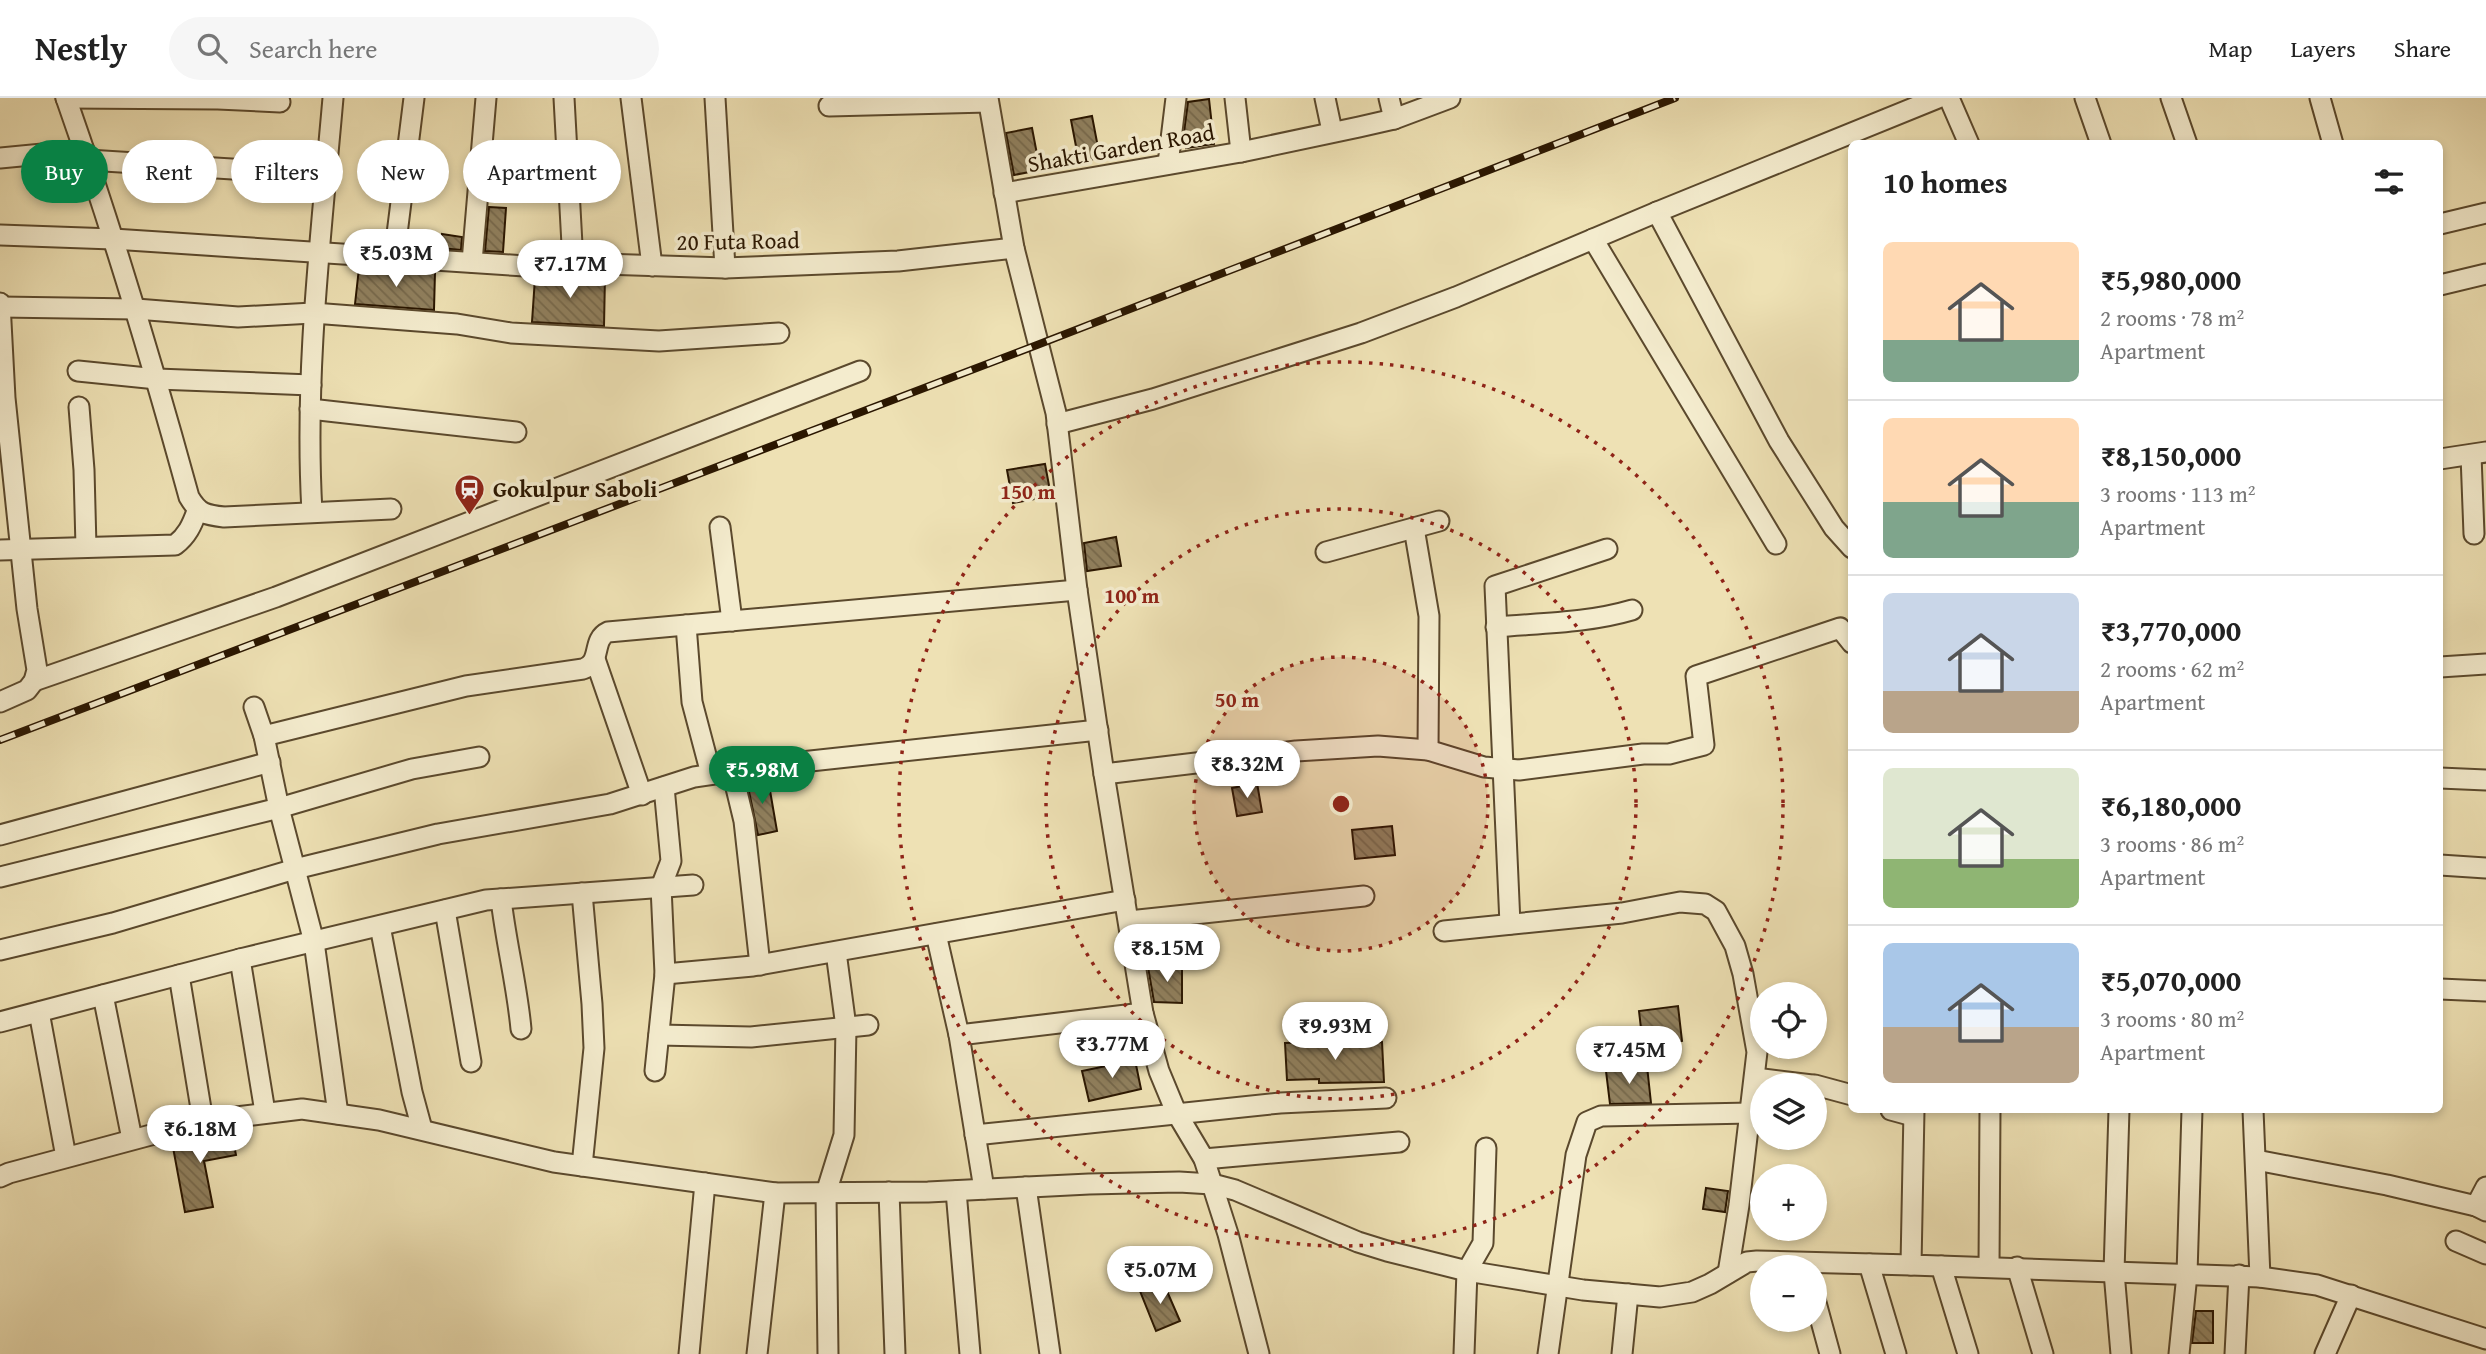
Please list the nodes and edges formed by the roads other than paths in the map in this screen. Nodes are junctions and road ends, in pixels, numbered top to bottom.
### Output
1 (66, 98) edge
2 (333, 98) edge
3 (414, 98) edge
4 (486, 98) edge
5 (564, 98) edge
6 (631, 98) edge
7 (715, 98) edge
8 (1176, 98) edge
9 (1235, 98) edge
10 (1325, 98) edge
11 (1389, 98) edge
12 (1450, 98) edge
13 (1938, 98) edge
14 (1949, 98) edge
15 (2085, 98) edge
16 (2171, 98) edge
17 (2320, 98) edge
18 (988, 100) edge
19 (280, 102) dead end
20 (829, 106) dead end
21 (1394, 119) junction
22 (1332, 131) junction
23 (81, 140) edge
24 (329, 140) edge
25 (1967, 140) edge
26 (2100, 140) edge
27 (2186, 140) edge
28 (2332, 140) edge
29 (1241, 152) junction
30 (21, 157) edge
31 (108, 157) edge
32 (0, 158) edge
33 (1168, 164) junction
34 (231, 167) edge
35 (1004, 193) junction
36 (101, 203) edge
37 (323, 203) edge
38 (1657, 212) junction
39 (2486, 213) edge
40 (2443, 223) edge
41 (0, 235) edge
42 (113, 239) junction
43 (1593, 239) junction
44 (1014, 248) junction
45 (319, 253) junction
46 (394, 258) junction
47 (472, 262) junction
48 (573, 263) junction
49 (652, 266) junction
50 (725, 268) junction
51 (2486, 274) edge
52 (2443, 284) edge
53 (0, 305) edge
54 (136, 309) junction
55 (313, 313) junction
56 (779, 332) dead end
57 (78, 371) dead end
58 (860, 371) dead end
59 (157, 379) junction
60 (311, 385) junction
61 (79, 407) dead end
62 (310, 410) junction
63 (1057, 424) junction
64 (516, 432) dead end
65 (2479, 453) edge
66 (2443, 459) edge
67 (391, 509) dead end
68 (197, 511) junction
69 (312, 512) junction
70 (1439, 522) dead end
71 (720, 527) dead end
72 (1415, 528) junction
73 (2474, 534) dead end
74 (1776, 544) dead end
75 (1848, 544) edge
76 (86, 547) junction
77 (21, 549) junction
78 (1607, 549) dead end
79 (0, 550) edge
80 (1326, 552) dead end
81 (1077, 590) junction
82 (1632, 610) dead end
83 (732, 621) junction
84 (686, 625) junction
85 (1496, 626) junction
86 (1848, 638) edge
87 (595, 659) junction
88 (2486, 664) edge
89 (2443, 667) edge
90 (34, 681) junction
91 (0, 702) edge
92 (254, 707) dead end
93 (1098, 730) junction
94 (264, 736) junction
95 (1428, 750) junction
96 (480, 757) dead end
97 (270, 762) junction
98 (1502, 768) junction
99 (732, 771) junction
100 (711, 774) junction
101 (1104, 774) junction
102 (2443, 778) edge
103 (2486, 780) edge
104 (664, 787) junction
105 (642, 795) junction
106 (279, 808) junction
107 (0, 835) edge
108 (2443, 865) edge
109 (2486, 868) edge
110 (295, 869) junction
111 (0, 877) edge
112 (693, 885) dead end
113 (661, 887) junction
114 (582, 893) junction
115 (1364, 896) dead end
116 (501, 898) junction
117 (1125, 900) junction
118 (445, 910) junction
119 (1129, 921) junction
120 (1510, 924) junction
121 (380, 926) junction
122 (1444, 931) dead end
123 (936, 934) junction
124 (314, 942) junction
125 (0, 950) edge
126 (836, 952) junction
127 (240, 959) junction
128 (760, 965) junction
129 (665, 974) junction
130 (179, 975) junction
131 (2443, 989) edge
132 (2486, 991) edge
133 (103, 995) junction
134 (39, 1012) junction
135 (1143, 1013) junction
136 (0, 1022) edge
137 (867, 1025) dead end
138 (846, 1027) junction
139 (522, 1029) dead end
140 (659, 1035) junction
141 (959, 1035) junction
142 (471, 1062) dead end
143 (655, 1072) dead end
144 (1755, 1073) edge
145 (1827, 1088) edge
146 (1848, 1094) edge
147 (1386, 1098) dead end
148 (265, 1112) junction
149 (1176, 1112) junction
150 (1750, 1113) edge
151 (1914, 1113) edge
152 (1990, 1113) edge
153 (2119, 1113) edge
154 (2192, 1113) edge
155 (2253, 1113) edge
156 (338, 1114) junction
157 (1750, 1120) edge
158 (203, 1121) junction
159 (422, 1129) junction
160 (975, 1135) junction
161 (132, 1139) junction
162 (1399, 1142) dead end
163 (1486, 1148) dead end
164 (66, 1157) junction
165 (1203, 1159) junction
166 (2256, 1160) junction
167 (582, 1166) junction
168 (0, 1177) edge
169 (705, 1184) junction
170 (1212, 1184) junction
171 (1026, 1187) junction
172 (2486, 1187) edge
173 (984, 1189) junction
174 (956, 1191) junction
175 (889, 1192) junction
176 (775, 1193) junction
177 (826, 1193) junction
178 (2481, 1209) edge
179 (2456, 1241) dead end
180 (2486, 1254) edge
181 (1750, 1262) edge
182 (1869, 1264) junction
183 (1827, 1265) edge
184 (1911, 1265) junction
185 (1941, 1266) junction
186 (1989, 1266) junction
187 (2017, 1267) junction
188 (1467, 1271) junction
189 (2113, 1272) junction
190 (1728, 1273) junction
191 (2187, 1274) junction
192 (2239, 1275) junction
193 (2260, 1277) junction
194 (1558, 1286) junction
195 (1628, 1294) junction
196 (2351, 1295) junction
197 (1824, 1332) edge
198 (2486, 1339) edge
199 (2238, 1353) edge
200 (690, 1354) edge
201 (757, 1354) edge
202 (828, 1354) edge
203 (895, 1354) edge
204 (970, 1354) edge
205 (1050, 1354) edge
206 (1259, 1354) edge
207 (1464, 1354) edge
208 (1548, 1354) edge
209 (1622, 1354) edge
210 (1830, 1354) edge
211 (1896, 1354) edge
212 (1968, 1354) edge
213 (2043, 1354) edge
214 (2121, 1354) edge
215 (2179, 1354) edge
216 (2325, 1354) edge

1 - 19 street
1 - 23 street
2 - 24 street
3 - 46 street
4 - 47 street
5 - 48 street
6 - 49 street
7 - 50 street
8 - 33 street
9 - 29 street
10 - 22 street
11 - 21 street
12 - 21 street, Shakti Garden Road
13 - 38 street
14 - 25 street
15 - 26 street
16 - 27 street
17 - 28 street
18 - 20 street
18 - 35 street
21 - 22 street, Shakti Garden Road
22 - 29 street, Shakti Garden Road
29 - 33 street, Shakti Garden Road
30 - 32 street
31 - 34 street
33 - 35 street, Shakti Garden Road
35 - 44 street
36 - 42 street
37 - 45 street
38 - 43 street
38 - 75 street
39 - 40 street
41 - 42 street, 20 Futa Road
42 - 45 street, 20 Futa Road
42 - 54 street
43 - 63 street
43 - 74 street
44 - 50 street, 20 Futa Road
44 - 63 street
45 - 46 street, 20 Futa Road
45 - 55 street
46 - 47 street, 20 Futa Road
47 - 48 street, 20 Futa Road
48 - 49 street, 20 Futa Road
49 - 50 street, 20 Futa Road
51 - 52 street
53 - 54 street
53 - 77 street
54 - 55 street
54 - 59 street
55 - 56 street
55 - 60 street
57 - 59 street
58 - 90 street
59 - 60 street
59 - 68 street
60 - 62 street
61 - 76 street
62 - 64 street
62 - 69 street
63 - 81 street
65 - 66 street
65 - 73 street
67 - 69 street
68 - 69 street
68 - 76 street
70 - 72 street
71 - 83 street
72 - 80 street
72 - 95 street
76 - 77 street
77 - 79 street
77 - 90 street
78 - 85 street
81 - 83 street
81 - 93 street
82 - 85 street
83 - 84 street
84 - 87 street
84 - 100 street
85 - 98 street
86 - 98 street
87 - 94 street
87 - 105 street
88 - 89 street
90 - 91 street
92 - 94 street
93 - 99 street
93 - 101 street
94 - 97 street
95 - 98 street
95 - 101 street
96 - 106 street
97 - 106 street
97 - 107 street
98 - 120 street
99 - 100 street
99 - 128 street
100 - 104 street
101 - 117 street
102 - 103 street
104 - 105 street
104 - 113 street
105 - 110 street
106 - 110 street
106 - 111 street
108 - 109 street
110 - 124 street
110 - 125 street
112 - 113 street
113 - 114 street
113 - 129 street
114 - 116 street
114 - 167 street
115 - 119 street
116 - 118 street
116 - 139 street
117 - 119 street
117 - 123 street
118 - 121 street
118 - 142 street
119 - 135 street
120 - 122 street
120 - 144 street
121 - 124 street
121 - 159 street
123 - 126 street
123 - 141 street
124 - 127 street
124 - 156 street
126 - 128 street
126 - 138 street
127 - 130 street
127 - 148 street
128 - 129 street
129 - 140 street
130 - 133 street
130 - 158 street
131 - 132 street
133 - 134 street
133 - 161 street
134 - 136 street
134 - 164 street
135 - 141 street
135 - 149 street
137 - 138 street
138 - 140 street
138 - 177 street
140 - 143 street
141 - 160 street
145 - 146 street
147 - 149 street
148 - 156 street
148 - 158 street
149 - 160 street
149 - 165 street
150 - 194 street
151 - 184 street
152 - 186 street
153 - 189 street
154 - 191 street
155 - 166 street
156 - 159 street
157 - 190 street
158 - 161 street
159 - 167 street
160 - 173 street
161 - 164 street
162 - 165 street
163 - 188 street
164 - 168 street
165 - 170 street
166 - 178 street
166 - 193 street
167 - 169 street
169 - 176 street
169 - 200 street
170 - 171 street
170 - 188 street
170 - 206 street
171 - 173 street
171 - 205 street
172 - 178 street
173 - 174 street
174 - 175 street
174 - 204 street
175 - 177 street
175 - 203 street
176 - 177 street
176 - 201 street
177 - 202 street
179 - 180 street
181 - 190 street
182 - 183 street
182 - 184 street
182 - 211 street
184 - 185 street
185 - 186 street
185 - 212 street
186 - 187 street
187 - 189 street
187 - 213 street
188 - 194 street
188 - 207 street
189 - 191 street
189 - 214 street
190 - 195 street
191 - 192 street
191 - 215 street
192 - 193 street
192 - 199 street
193 - 196 street
194 - 195 street
194 - 208 street
195 - 209 street
196 - 198 street
196 - 216 street
197 - 210 street

